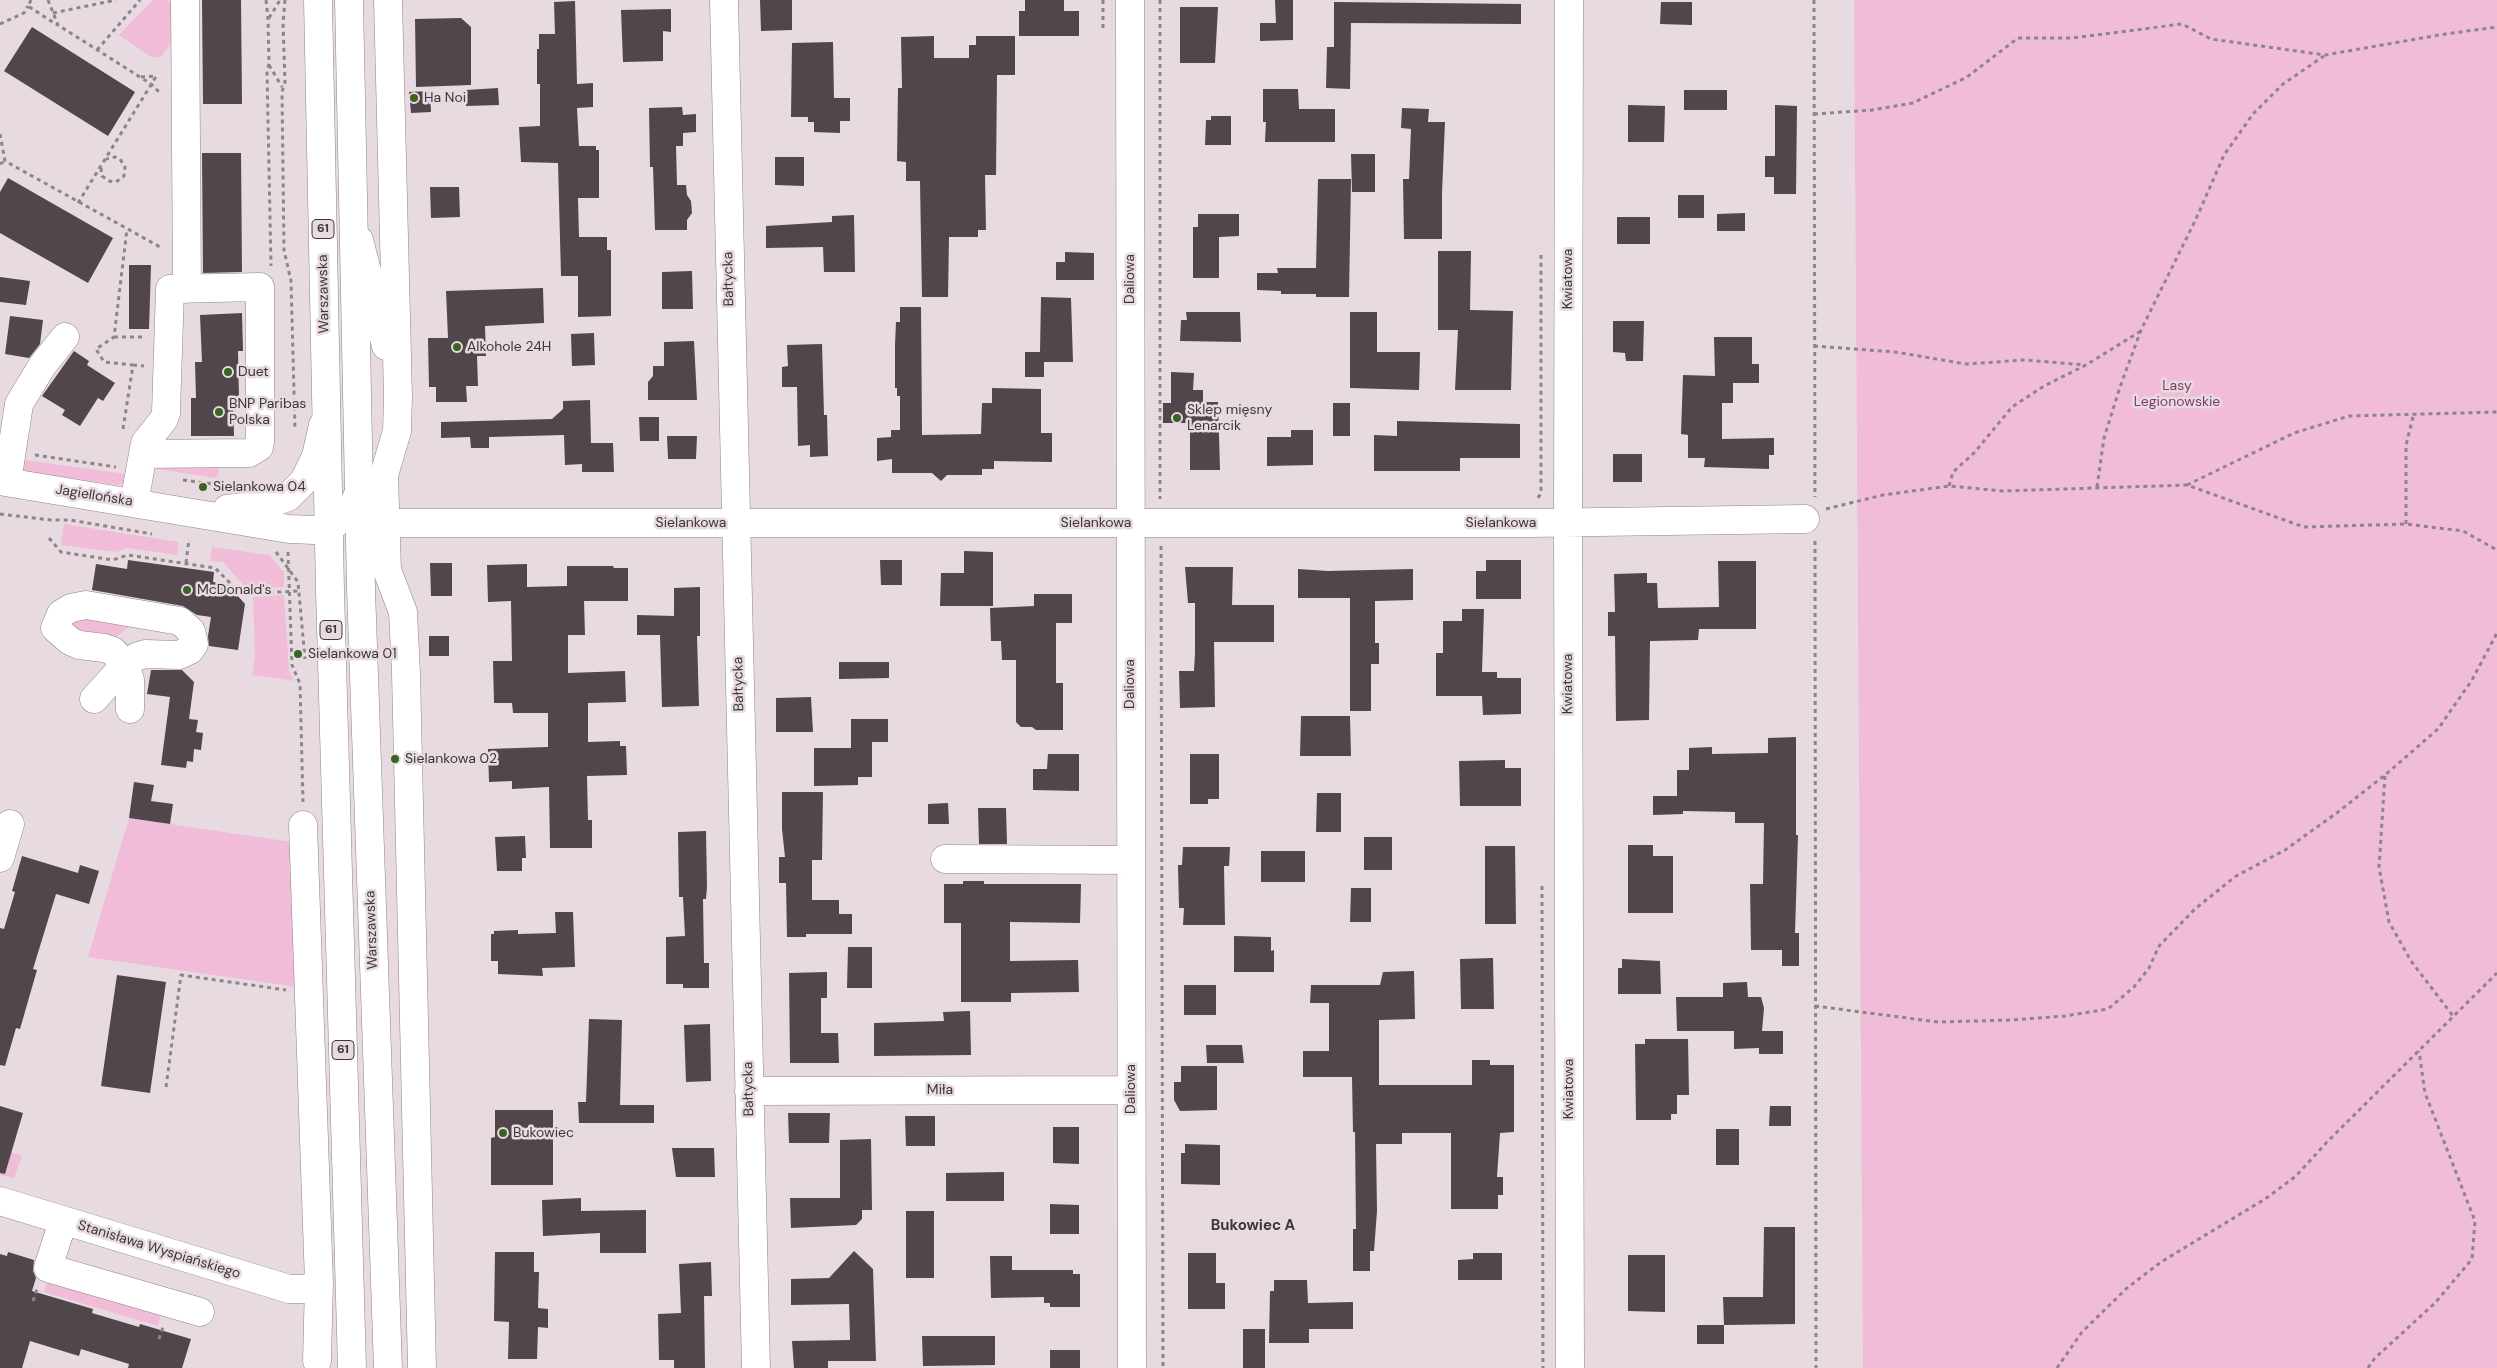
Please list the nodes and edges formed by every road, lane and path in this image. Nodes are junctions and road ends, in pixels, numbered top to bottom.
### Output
1 (31, 0) edge
2 (48, 0) edge
3 (116, 0) edge
4 (140, 0) edge
5 (185, 0) edge
6 (266, 0) edge
7 (280, 0) edge
8 (285, 0) edge
9 (318, 0) edge
10 (349, 0) edge
11 (388, 0) edge
12 (724, 0) edge
13 (1103, 0) edge
14 (1130, 0) edge
15 (1160, 0) edge
16 (1569, 0) edge
17 (1814, 0) edge
18 (28, 6) junction
19 (53, 13) junction
20 (268, 18) junction
21 (0, 24) edge
22 (58, 25) junction
23 (2497, 27) edge
24 (1103, 40) dead end
25 (97, 50) junction
26 (2324, 55) junction
27 (157, 76) dead end
28 (151, 84) junction
29 (283, 88) junction
30 (1814, 114) junction
31 (186, 120) junction
32 (0, 134) edge
33 (106, 159) junction
34 (5, 161) junction
35 (0, 164) edge
36 (100, 167) junction
37 (78, 203) junction
38 (353, 215) junction
39 (1541, 247) dead end
40 (187, 289) junction
41 (2141, 330) junction
42 (65, 336) dead end
43 (114, 337) junction
44 (168, 337) junction
45 (1814, 346) junction
46 (2086, 364) junction
47 (398, 396) junction
48 (327, 409) junction
49 (2497, 412) edge
50 (2414, 413) junction
51 (123, 430) dead end
52 (295, 431) dead end
53 (12, 452) junction
54 (131, 456) junction
55 (4, 481) edge
56 (2187, 485) junction
57 (1949, 486) junction
58 (2097, 487) junction
59 (359, 492) junction
60 (134, 502) junction
61 (1160, 502) dead end
62 (188, 511) junction
63 (0, 514) edge
64 (1814, 517) junction
65 (386, 523) junction
66 (735, 523) junction
67 (1130, 523) junction
68 (1531, 523) junction
69 (1568, 523) junction
70 (2406, 524) junction
71 (330, 528) junction
72 (159, 535) dead end
73 (49, 538) dead end
74 (179, 538) dead end
75 (189, 539) junction
76 (198, 540) dead end
77 (282, 540) junction
78 (1161, 544) dead end
79 (2497, 550) edge
80 (186, 564) junction
81 (288, 566) junction
82 (288, 591) junction
83 (299, 591) junction
84 (2497, 633) edge
85 (121, 663) junction
86 (306, 668) dead end
87 (94, 699) dead end
88 (130, 709) dead end
89 (2385, 776) junction
90 (10, 824) dead end
91 (303, 825) joint
92 (0, 858) edge
93 (945, 859) dead end
94 (1130, 860) junction
95 (1542, 877) dead end
96 (2497, 973) edge
97 (287, 990) dead end
98 (1815, 1006) junction
99 (2453, 1016) junction
100 (2419, 1051) junction
101 (166, 1087) dead end
102 (1131, 1090) junction
103 (749, 1091) junction
104 (0, 1201) edge
105 (63, 1221) junction
106 (318, 1283) junction
107 (200, 1312) dead end
108 (317, 1362) dead end
109 (352, 1368) edge
110 (388, 1368) edge
111 (422, 1368) edge
112 (756, 1368) edge
113 (1132, 1368) edge
114 (1163, 1368) edge
115 (1543, 1368) edge
116 (1570, 1368) edge
117 (1816, 1368) edge
118 (2056, 1368) edge
119 (2368, 1368) edge

1 - 18 path
2 - 19 path
3 - 19 path
4 - 25 path
5 - 31 street
6 - 20 path
7 - 20 path
8 - 29 path
9 - 48 street, Warszawska / 61
10 - 38 street, Warszawska / 61
11 - 47 street
12 - 66 street, Bałtycka
13 - 24 path
14 - 67 street, Daliowa
15 - 61 path
16 - 69 street, Kwiatowa
17 - 30 path
18 - 21 path
18 - 22 path
19 - 22 path
20 - 29 path
22 - 25 path
23 - 26 path
25 - 28 path
26 - 30 path
26 - 41 path
27 - 28 path
28 - 31 path
28 - 33 path
29 - 52 path
30 - 45 path
31 - 40 street
32 - 34 path
33 - 36 path
33 - 36 path
34 - 35 path
34 - 37 path
36 - 37 path
37 - 43 path
38 - 47 street
38 - 59 street, Warszawska / 61
39 - 68 path
40 - 44 street
40 - 54 street
41 - 46 path
41 - 58 path
42 - 53 street
43 - 44 path
43 - 51 path
44 - 54 street
45 - 46 path
45 - 64 path
46 - 57 path
47 - 65 street
48 - 62 street, Jagiellońska
48 - 71 street, Warszawska / 61
49 - 50 path
50 - 56 path
50 - 70 path
53 - 54 path
53 - 55 street
54 - 60 street
55 - 60 street, Jagiellońska
56 - 58 path
56 - 70 path
57 - 58 path
57 - 64 path
59 - 71 street
59 - 110 street, Warszawska / 61
60 - 62 street, Jagiellońska
62 - 77 street, Jagiellońska
63 - 72 path
64 - 69 street, Sielankowa
64 - 98 path
65 - 66 street, Sielankowa
65 - 111 street
66 - 67 street, Sielankowa
66 - 103 street, Bałtycka
67 - 68 street, Sielankowa
67 - 94 street, Daliowa
68 - 69 street, Sielankowa
69 - 116 street, Kwiatowa
70 - 79 path
71 - 77 street, Jagiellońska
71 - 109 street, Warszawska / 61
73 - 80 path
74 - 75 path
75 - 76 path
75 - 80 path
77 - 81 path
77 - 81 path
78 - 114 path
80 - 82 path
81 - 82 path
81 - 83 path
82 - 83 path
82 - 91 path
83 - 86 path
84 - 89 path
85 - 85 street
85 - 87 street
85 - 88 street
89 - 98 path
89 - 99 path
90 - 92 street
91 - 106 street
93 - 94 street
94 - 102 street, Daliowa
95 - 115 path
96 - 99 path
97 - 101 path
98 - 117 path
99 - 100 path
100 - 118 path
100 - 119 path
102 - 103 street, Miła
102 - 113 street, Daliowa
103 - 112 street, Bałtycka
104 - 105 street, Stanisława Wyspiańskiego
105 - 106 street, Stanisława Wyspiańskiego
105 - 107 street
106 - 108 street

